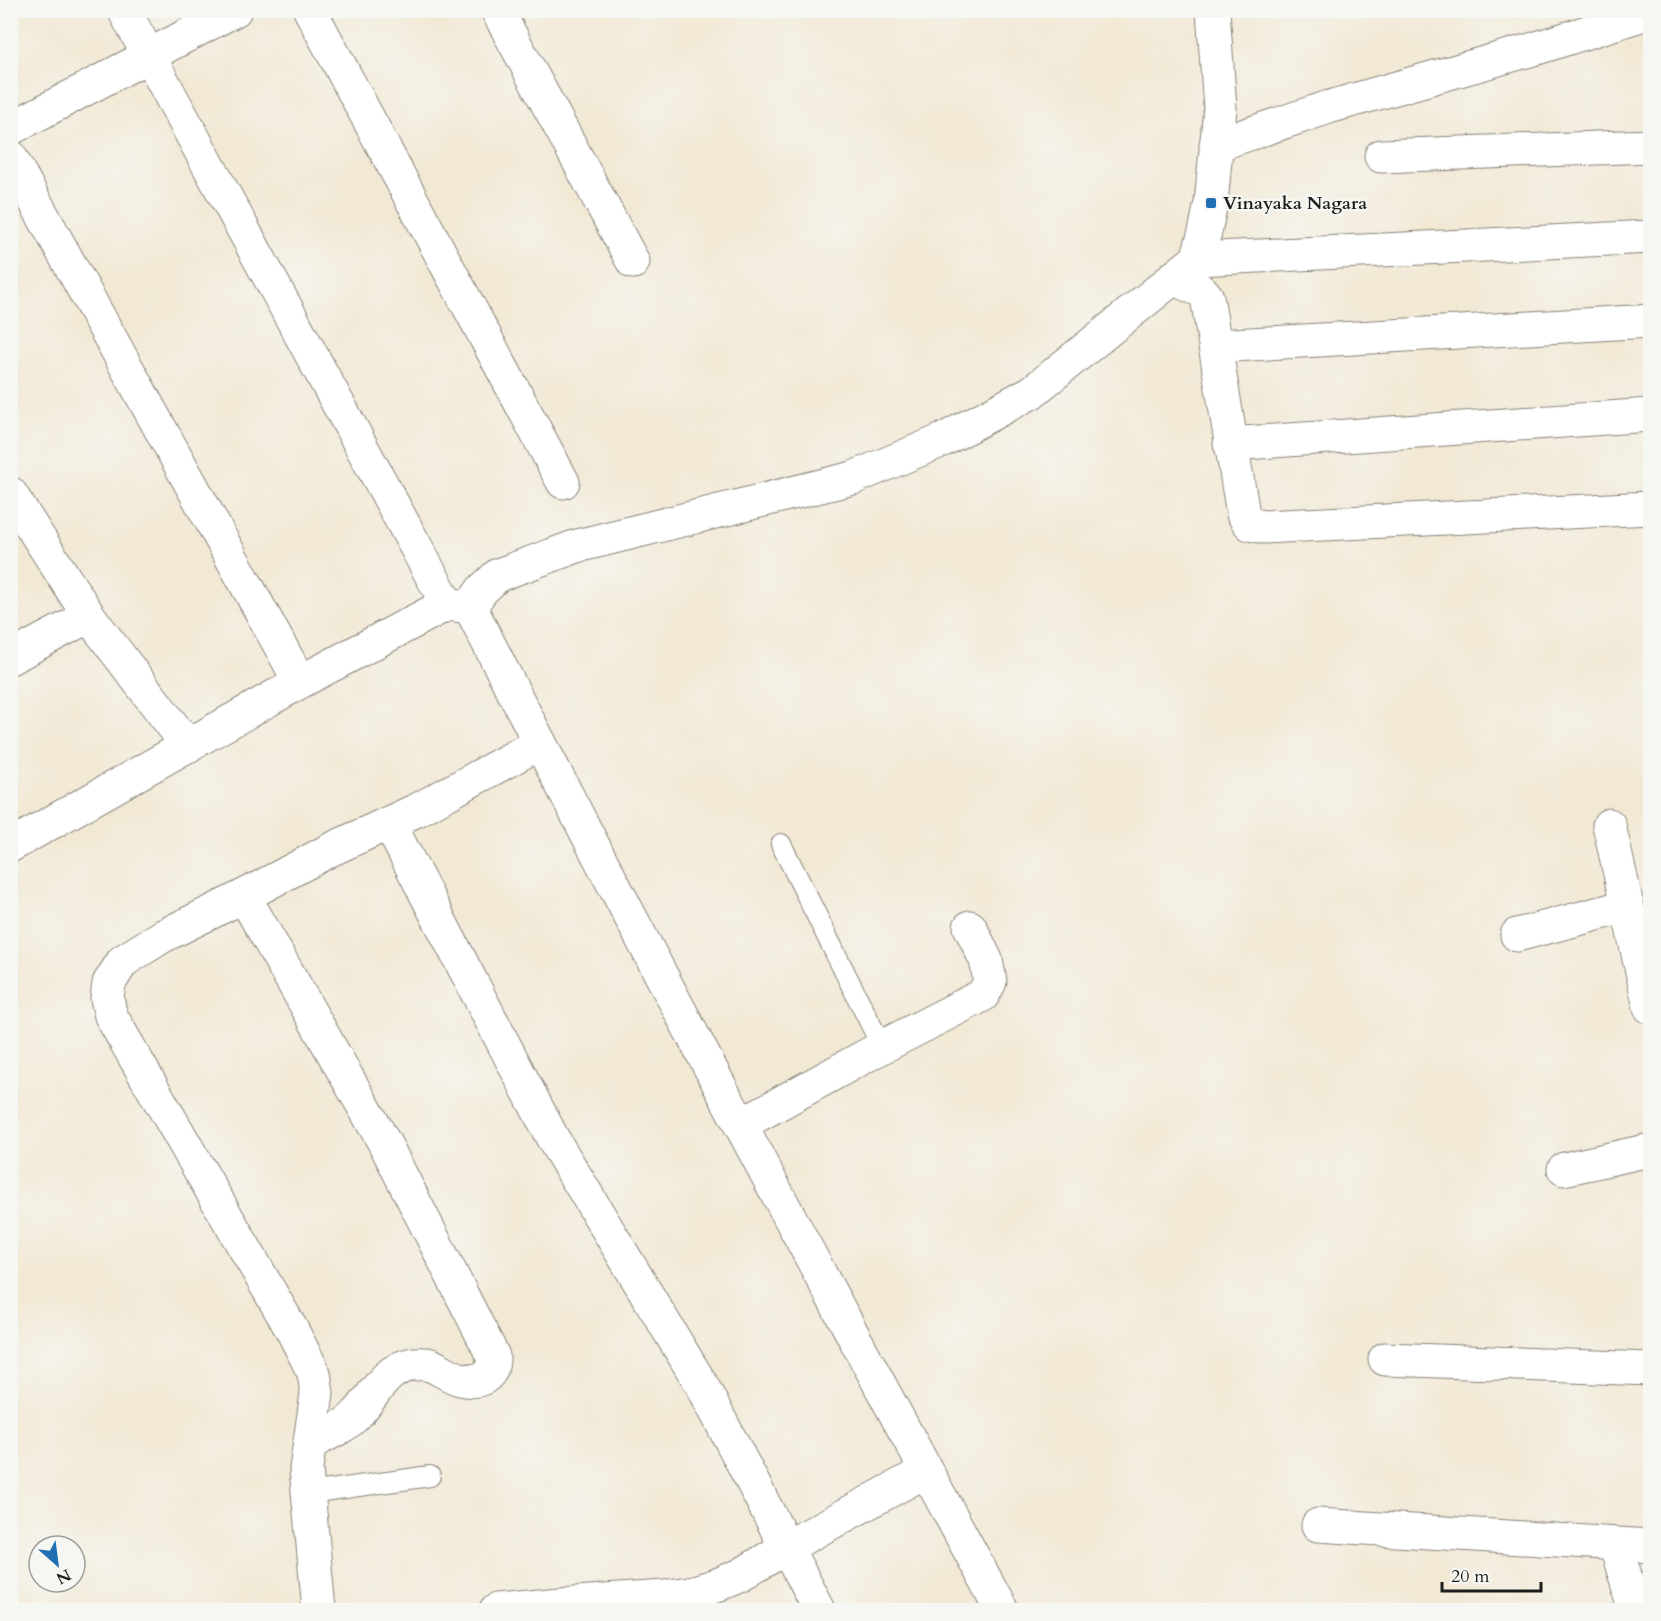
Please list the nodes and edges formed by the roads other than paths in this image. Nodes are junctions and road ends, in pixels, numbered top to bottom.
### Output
1 (124, 10) edge
2 (235, 10) edge
3 (310, 10) edge
4 (497, 10) edge
5 (1213, 10) edge
6 (1650, 12) edge
7 (149, 57) junction
8 (10, 129) edge
9 (1216, 146) junction
10 (1650, 146) edge
11 (10, 156) edge
12 (1381, 156) dead end
13 (1650, 237) edge
14 (633, 262) dead end
15 (1184, 269) junction
16 (1650, 321) edge
17 (1216, 346) junction
18 (1650, 415) edge
19 (1230, 444) junction
20 (563, 482) dead end
21 (10, 493) edge
22 (1650, 508) edge
23 (459, 605) junction
24 (89, 615) junction
25 (10, 658) edge
26 (300, 682) junction
27 (540, 743) junction
28 (188, 746) junction
29 (389, 823) junction
30 (1609, 825) dead end
31 (781, 844) dead end
32 (10, 846) edge
33 (244, 896) junction
34 (1627, 906) junction
35 (970, 927) dead end
36 (1517, 935) dead end
37 (1650, 1007) edge
38 (882, 1047) junction
39 (740, 1125) junction
40 (1650, 1150) edge
41 (1564, 1169) dead end
42 (1384, 1359) dead end
43 (1650, 1369) edge
44 (309, 1443) junction
45 (926, 1471) junction
46 (430, 1476) dead end
47 (309, 1493) junction
48 (1318, 1525) dead end
49 (1615, 1544) junction
50 (1650, 1546) edge
51 (785, 1548) junction
52 (320, 1611) edge
53 (496, 1611) edge
54 (819, 1611) edge
55 (1002, 1611) edge
56 (1636, 1611) edge

1 - 7 street
2 - 7 street
3 - 20 street
4 - 14 street
5 - 9 street
6 - 9 street
7 - 8 street
7 - 23 street
9 - 15 street
10 - 12 street
11 - 26 street
13 - 15 street
15 - 17 street
15 - 23 street
16 - 17 street
17 - 19 street
18 - 19 street
19 - 22 street
21 - 24 street
23 - 26 street
23 - 27 street
24 - 25 street
24 - 28 street
26 - 28 street
27 - 29 street
27 - 39 street
28 - 32 street
29 - 33 street
29 - 51 street
30 - 34 street
31 - 38 lane
33 - 44 street
33 - 44 street
34 - 36 street
34 - 37 street
35 - 38 street
38 - 39 street
39 - 45 street
40 - 41 street
42 - 43 street
44 - 47 street
45 - 51 street
45 - 55 street
46 - 47 lane
47 - 52 street
48 - 49 street
49 - 50 street
49 - 56 street
51 - 53 street
51 - 54 street

